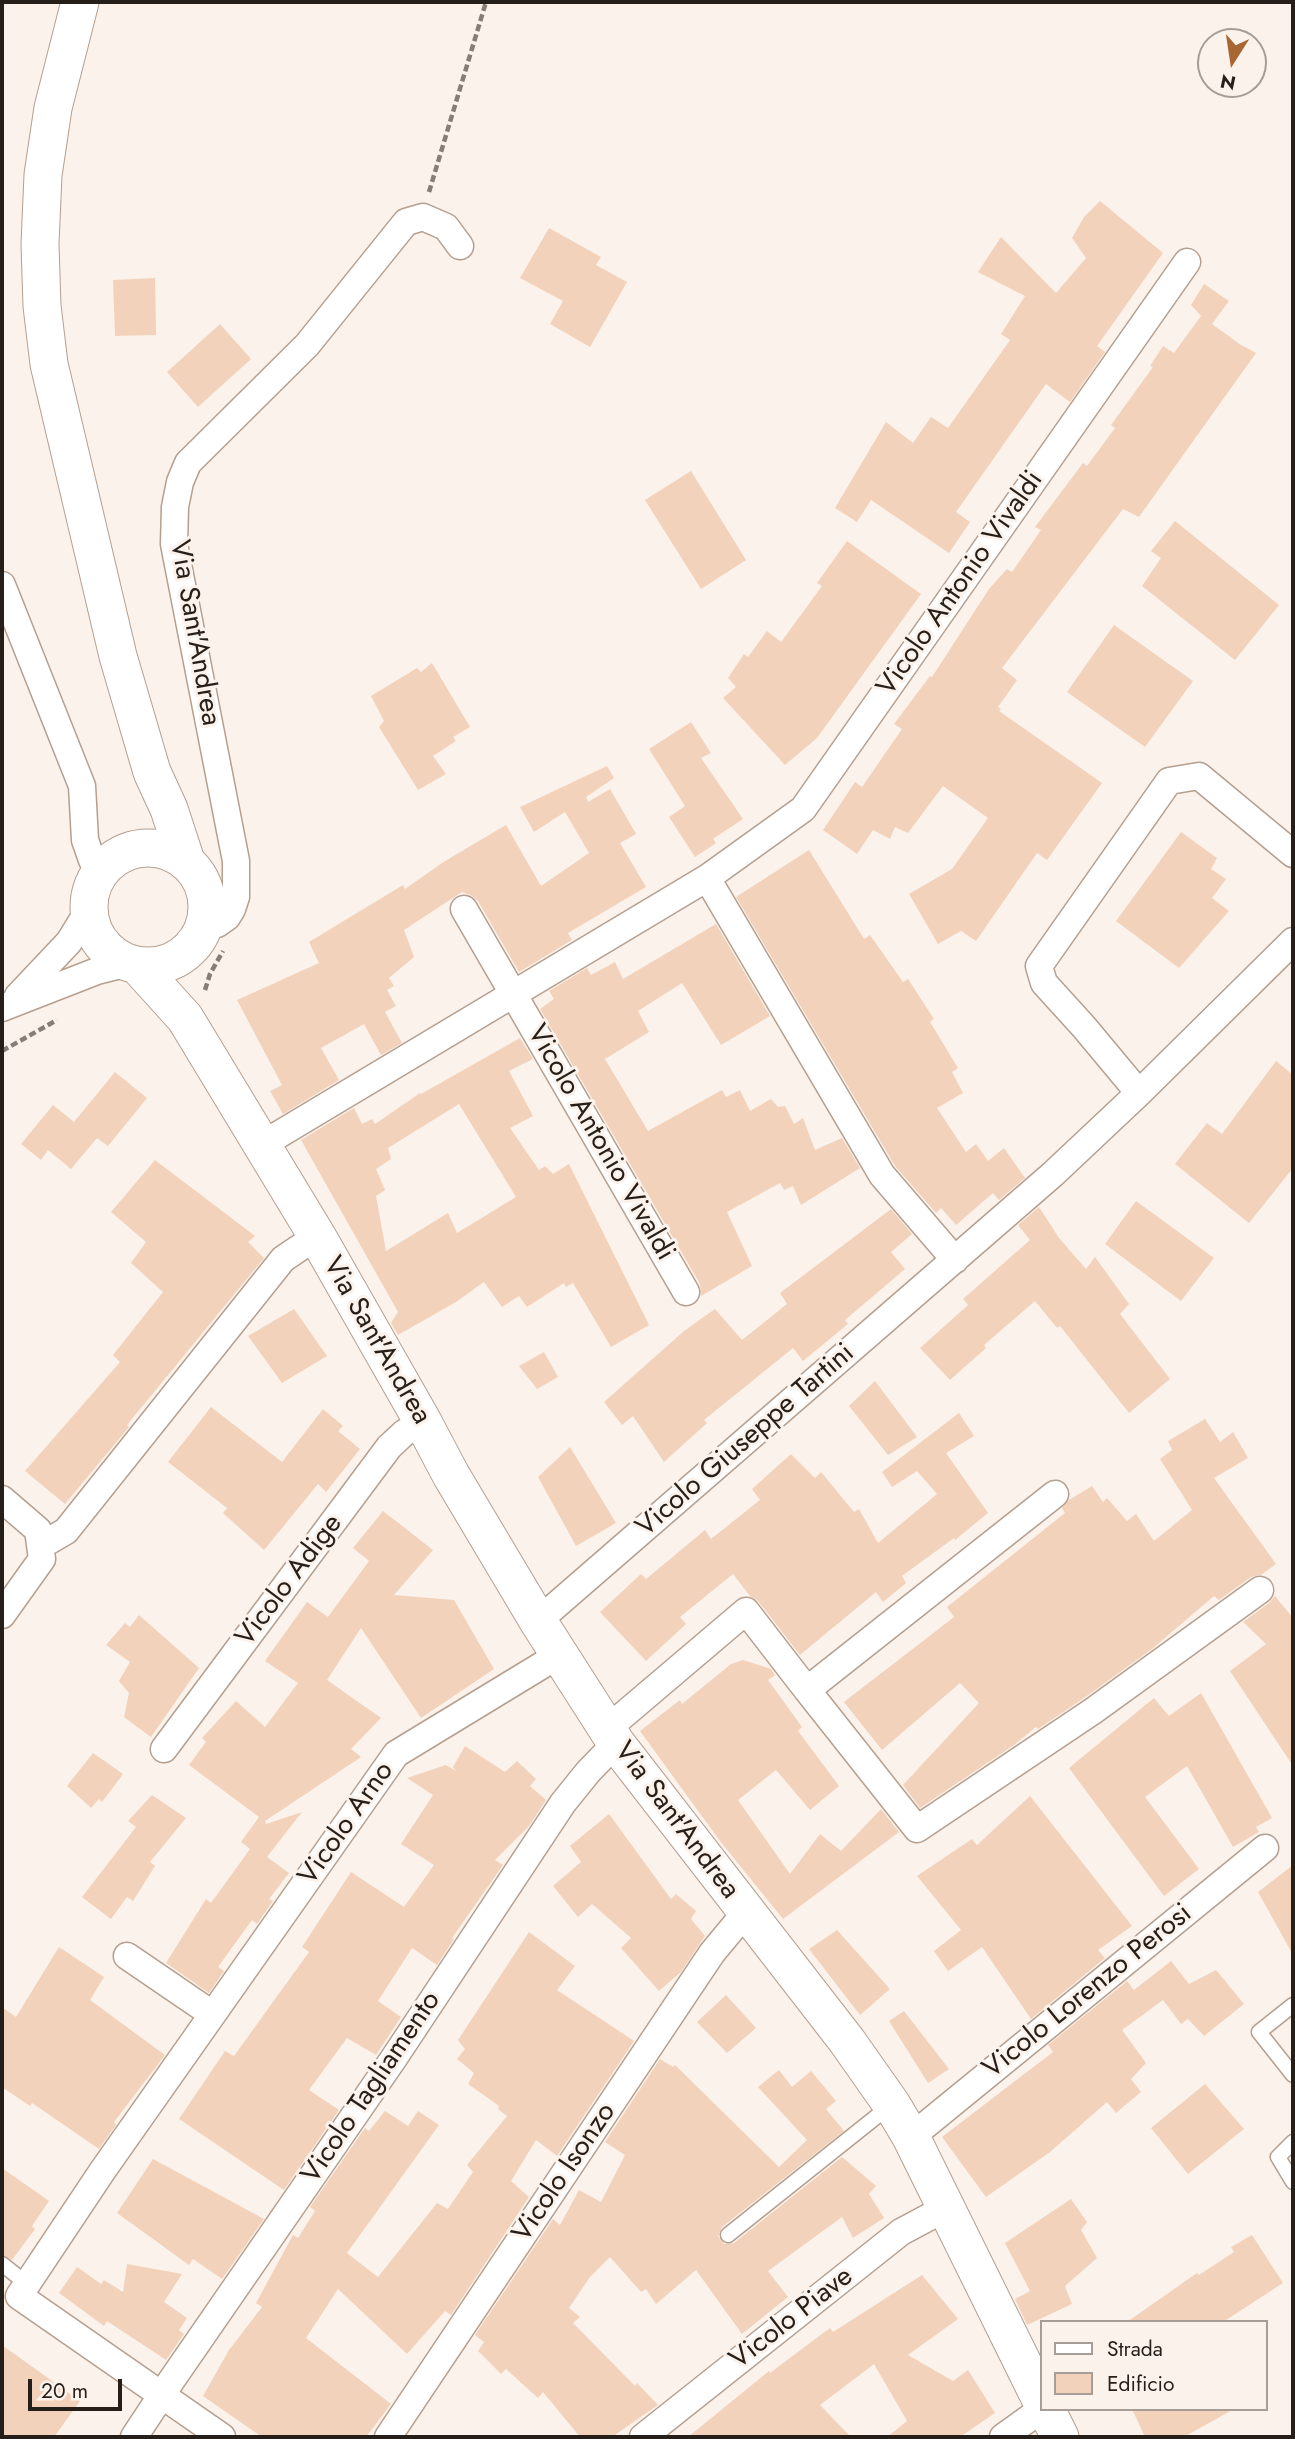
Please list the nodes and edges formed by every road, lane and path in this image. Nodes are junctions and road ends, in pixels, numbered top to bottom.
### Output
1 (80, 2) edge
2 (486, 2) edge
3 (423, 217) junction
4 (460, 246) dead end
5 (1186, 262) dead end
6 (2, 584) edge
7 (152, 772) junction
8 (1293, 854) edge
9 (116, 860) junction
10 (186, 861) junction
11 (707, 878) junction
12 (464, 909) dead end
13 (88, 911) junction
14 (209, 928) junction
15 (1293, 941) edge
16 (133, 964) junction
17 (514, 995) junction
18 (5, 1007) edge
19 (194, 1008) junction
20 (60, 1018) dead end
21 (2, 1051) edge
22 (1139, 1093) junction
23 (263, 1144) junction
24 (317, 1236) junction
25 (955, 1261) junction
26 (686, 1292) dead end
27 (423, 1422) junction
28 (1055, 1494) dead end
29 (2, 1499) edge
30 (42, 1545) junction
31 (1260, 1591) dead end
32 (2, 1615) edge
33 (538, 1621) junction
34 (558, 1653) junction
35 (807, 1690) junction
36 (611, 1736) junction
37 (164, 1749) dead end
38 (1265, 1848) dead end
39 (746, 1912) junction
40 (127, 1956) dead end
41 (1293, 2005) edge
42 (212, 2014) junction
43 (1293, 2075) edge
44 (892, 2105) junction
45 (911, 2137) junction
46 (1293, 2142) edge
47 (1293, 2182) edge
48 (946, 2208) junction
49 (728, 2235) dead end
50 (2, 2264) edge
51 (23, 2290) junction
52 (162, 2396) junction
53 (1040, 2398) edge
54 (1041, 2411) edge
55 (1045, 2411) edge
56 (134, 2437) edge
57 (222, 2437) edge
58 (388, 2437) edge
59 (643, 2437) edge
60 (1003, 2437) edge
61 (1060, 2437) edge

1 - 7 street
2 - 3 path
3 - 4 street
3 - 14 street, Via Sant'Andrea
5 - 11 street, Vicolo Antonio Vivaldi
6 - 9 street
7 - 9 street
7 - 10 street
8 - 22 street
9 - 10 street
9 - 13 street
10 - 14 street
11 - 17 street, Vicolo Antonio Vivaldi
11 - 25 street
12 - 17 street, Vicolo Antonio Vivaldi
13 - 16 street
13 - 18 street
14 - 16 street
14 - 19 street, Via Sant'Andrea
14 - 19 path
15 - 22 street, Vicolo Giuseppe Tartini
16 - 18 street
16 - 19 street, Via Sant'Andrea
17 - 23 street, Vicolo Antonio Vivaldi
17 - 26 street, Vicolo Antonio Vivaldi
19 - 23 street, Via Sant'Andrea
20 - 21 path
22 - 25 street, Vicolo Giuseppe Tartini
23 - 24 street, Via Sant'Andrea
24 - 27 street, Via Sant'Andrea
24 - 30 street, Via Sant'Andrea
25 - 33 street, Vicolo Giuseppe Tartini
27 - 33 street, Via Sant'Andrea
27 - 37 street, Vicolo Adige
28 - 35 street
29 - 30 street
30 - 32 street
31 - 35 street
33 - 34 street, Via Sant'Andrea
34 - 36 street, Via Sant'Andrea
34 - 42 street, Vicolo Arno
35 - 36 street, Vicolo Tagliamento
36 - 39 street, Via Sant'Andrea
36 - 52 street, Vicolo Tagliamento
38 - 45 street, Vicolo Lorenzo Perosi
39 - 44 street, Via Sant'Andrea
39 - 58 street, Vicolo Isonzo
40 - 42 street
41 - 43 lane
42 - 51 street, Vicolo Arno
44 - 45 street, Via Sant'Andrea
44 - 49 lane
45 - 48 street, Via Sant'Andrea
46 - 47 lane
48 - 53 street, Via Sant'Andrea
48 - 59 street, Vicolo Piave
50 - 51 lane
51 - 52 street
52 - 56 street, Vicolo Tagliamento
52 - 57 street
54 - 60 street
55 - 61 street

